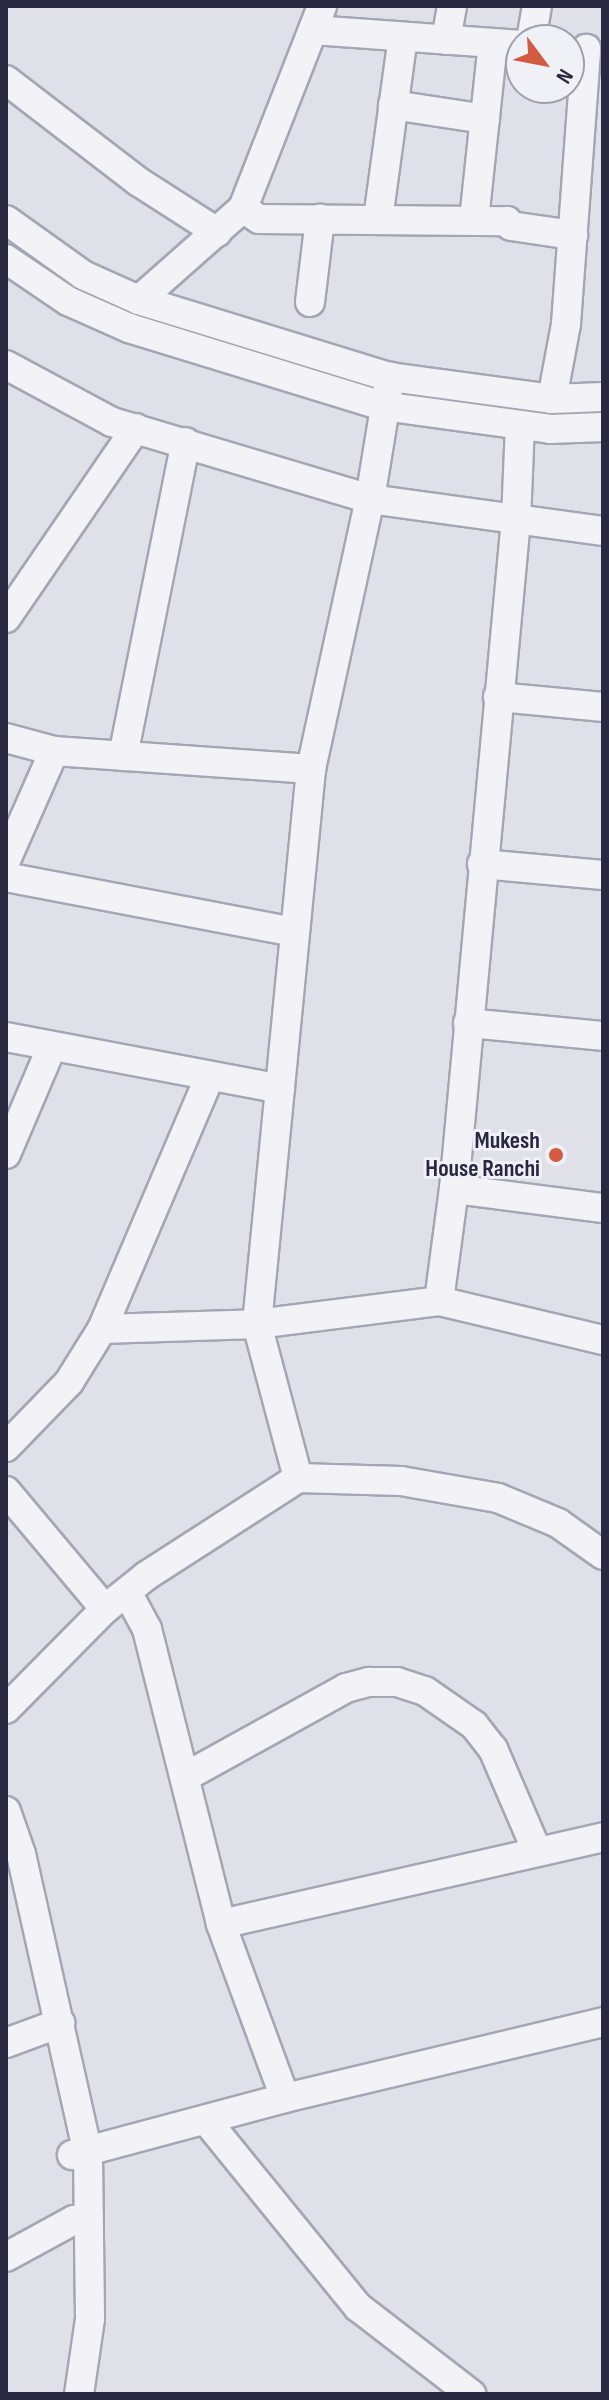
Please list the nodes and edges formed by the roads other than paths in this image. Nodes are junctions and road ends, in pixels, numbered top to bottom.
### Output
1 (452, 6) edge
2 (318, 18) edge
3 (403, 37) junction
4 (446, 40) junction
5 (505, 44) edge
6 (586, 49) edge
7 (505, 51) edge
8 (6, 80) edge
9 (393, 105) junction
10 (485, 119) junction
11 (591, 163) edge
12 (243, 208) junction
13 (320, 219) junction
14 (378, 219) junction
15 (6, 220) edge
16 (474, 220) junction
17 (217, 232) junction
18 (573, 235) junction
19 (6, 259) edge
20 (139, 300) junction
21 (310, 302) dead end
22 (6, 365) edge
23 (390, 377) junction
24 (603, 397) edge
25 (552, 399) junction
26 (383, 406) junction
27 (520, 425) junction
28 (603, 427) edge
29 (136, 428) junction
30 (186, 442) junction
31 (370, 499) junction
32 (516, 520) junction
33 (603, 531) edge
34 (6, 618) edge
35 (498, 697) junction
36 (603, 707) edge
37 (6, 738) edge
38 (54, 751) junction
39 (123, 756) junction
40 (311, 769) junction
41 (6, 860) edge
42 (482, 864) junction
43 (603, 875) edge
44 (6, 877) edge
45 (295, 932) junction
46 (468, 1023) junction
47 (603, 1036) edge
48 (6, 1037) edge
49 (52, 1046) junction
50 (210, 1076) junction
51 (280, 1089) junction
52 (6, 1154) edge
53 (454, 1189) junction
54 (603, 1208) edge
55 (439, 1301) junction
56 (257, 1324) junction
57 (102, 1329) junction
58 (603, 1340) edge
59 (6, 1447) edge
60 (298, 1478) junction
61 (6, 1491) edge
62 (603, 1555) edge
63 (127, 1592) junction
64 (105, 1609) junction
65 (6, 1709) edge
66 (185, 1777) junction
67 (6, 1811) edge
68 (603, 1837) edge
69 (537, 1851) junction
70 (6, 1864) edge
71 (221, 1924) junction
72 (603, 2022) edge
73 (53, 2025) junction
74 (6, 2043) edge
75 (285, 2098) junction
76 (206, 2120) junction
77 (79, 2154) junction
78 (82, 2219) junction
79 (6, 2257) edge
80 (64, 2394) edge
81 (79, 2394) edge
82 (471, 2394) edge

1 - 4 street
2 - 3 street
2 - 12 street
3 - 4 street
3 - 9 street
4 - 5 street
6 - 11 street
7 - 10 street
8 - 17 street
9 - 10 street
9 - 14 street
10 - 16 street
11 - 18 street
12 - 13 street
12 - 17 street
13 - 14 street
13 - 21 street
14 - 16 street
15 - 20 street
16 - 18 street
17 - 20 street
18 - 25 street
19 - 26 street
20 - 23 street
22 - 29 street
23 - 25 street
23 - 26 street
24 - 25 street
26 - 27 street
26 - 31 street
27 - 28 street
27 - 32 street
29 - 30 street
29 - 34 street
30 - 31 street
30 - 39 street
31 - 32 street
31 - 40 street
32 - 33 street
32 - 35 street
35 - 36 street
35 - 42 street
37 - 38 street
38 - 39 street
38 - 41 street
39 - 40 street
40 - 45 street
42 - 43 street
42 - 46 street
44 - 45 street
45 - 51 street
46 - 47 street
46 - 53 street
48 - 49 street
49 - 50 street
49 - 52 street
50 - 51 street
50 - 57 street
51 - 56 street
53 - 54 street
53 - 55 street
55 - 56 street
55 - 58 street
56 - 57 street
56 - 60 street
57 - 59 street
60 - 62 street
60 - 63 street
61 - 64 street
63 - 64 street
63 - 66 street
64 - 65 street
66 - 69 street
66 - 71 street
67 - 73 street
68 - 69 street
69 - 71 street
70 - 73 street
71 - 75 street
72 - 75 street
73 - 74 street
73 - 77 street
75 - 76 street
76 - 77 street
76 - 82 street
77 - 78 street
78 - 79 street
78 - 80 street
78 - 81 street

